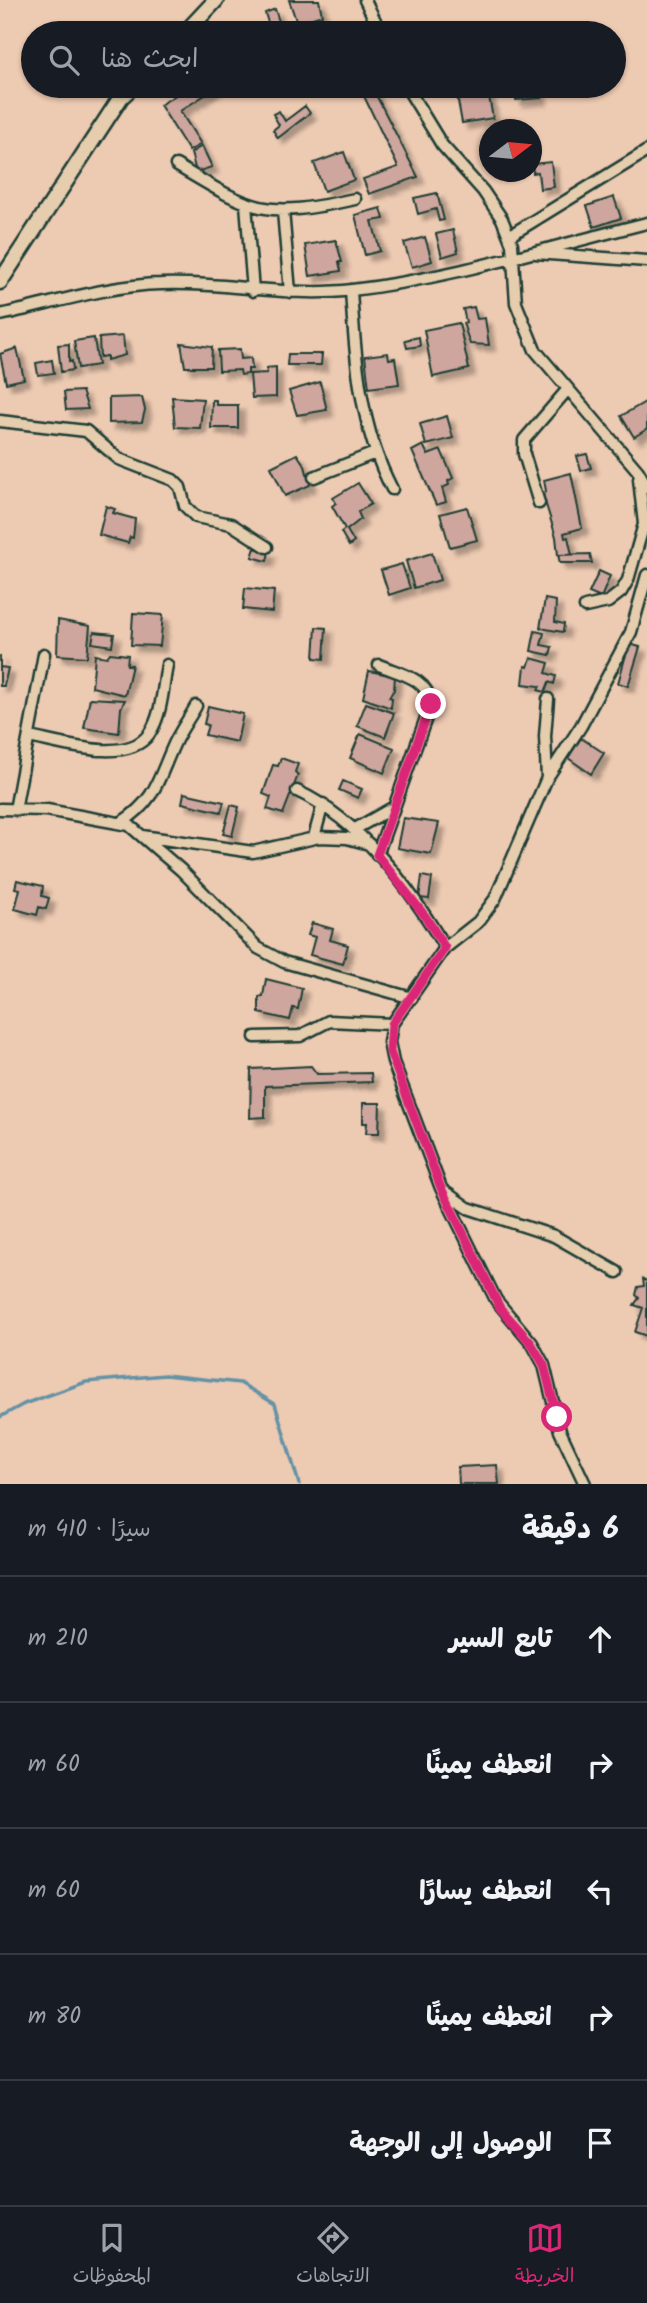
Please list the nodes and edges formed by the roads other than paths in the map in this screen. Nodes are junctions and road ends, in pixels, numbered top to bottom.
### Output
1 (216, 0) edge
2 (365, 0) edge
3 (196, 21) edge
4 (375, 21) edge
5 (120, 98) edge
6 (413, 98) edge
7 (647, 152) edge
8 (176, 165) dead end
9 (355, 199) dead end
10 (246, 204) junction
11 (283, 212) junction
12 (647, 223) edge
13 (509, 236) junction
14 (531, 252) junction
15 (514, 258) junction
16 (647, 261) edge
17 (0, 282) edge
18 (351, 290) junction
19 (253, 291) junction
20 (290, 292) junction
21 (0, 315) edge
22 (568, 389) junction
23 (0, 421) edge
24 (374, 453) junction
25 (638, 471) junction
26 (314, 477) dead end
27 (647, 488) edge
28 (392, 489) dead end
29 (539, 503) dead end
30 (267, 547) dead end
31 (647, 575) edge
32 (585, 607) dead end
33 (44, 654) dead end
34 (167, 665) dead end
35 (379, 665) dead end
36 (548, 699) dead end
37 (196, 706) dead end
38 (29, 737) junction
39 (547, 779) junction
40 (296, 791) dead end
41 (323, 804) junction
42 (394, 807) junction
43 (0, 809) edge
44 (16, 810) junction
45 (122, 822) junction
46 (355, 829) junction
47 (141, 835) junction
48 (314, 837) junction
49 (369, 844) junction
50 (377, 855) junction
51 (445, 948) junction
52 (412, 998) junction
53 (392, 1024) junction
54 (254, 1037) dead end
55 (441, 1188) junction
56 (617, 1272) dead end
57 (585, 1484) edge

1 - 3 street
2 - 4 street
5 - 17 street
6 - 13 street
7 - 13 street
8 - 10 street
9 - 11 street
10 - 11 street
10 - 19 street
11 - 20 street
12 - 14 street
13 - 15 street
14 - 15 street
14 - 16 street
15 - 18 street
15 - 22 street
18 - 20 street
18 - 24 street
19 - 20 street
19 - 21 street
22 - 25 street
22 - 29 street
23 - 30 street
24 - 26 street
24 - 28 street
25 - 27 street
25 - 32 street
31 - 39 street
33 - 38 street
34 - 38 street
35 - 42 street
36 - 39 street
37 - 45 street
38 - 44 street
39 - 51 street
40 - 41 street
41 - 46 street
41 - 48 street
42 - 46 street
42 - 50 street
43 - 44 street
44 - 45 street
45 - 47 street
46 - 49 street
47 - 48 street
47 - 52 street
48 - 49 street
49 - 50 street
50 - 51 street
51 - 52 street
52 - 53 street
53 - 54 street
53 - 55 street
55 - 56 street
55 - 57 street

